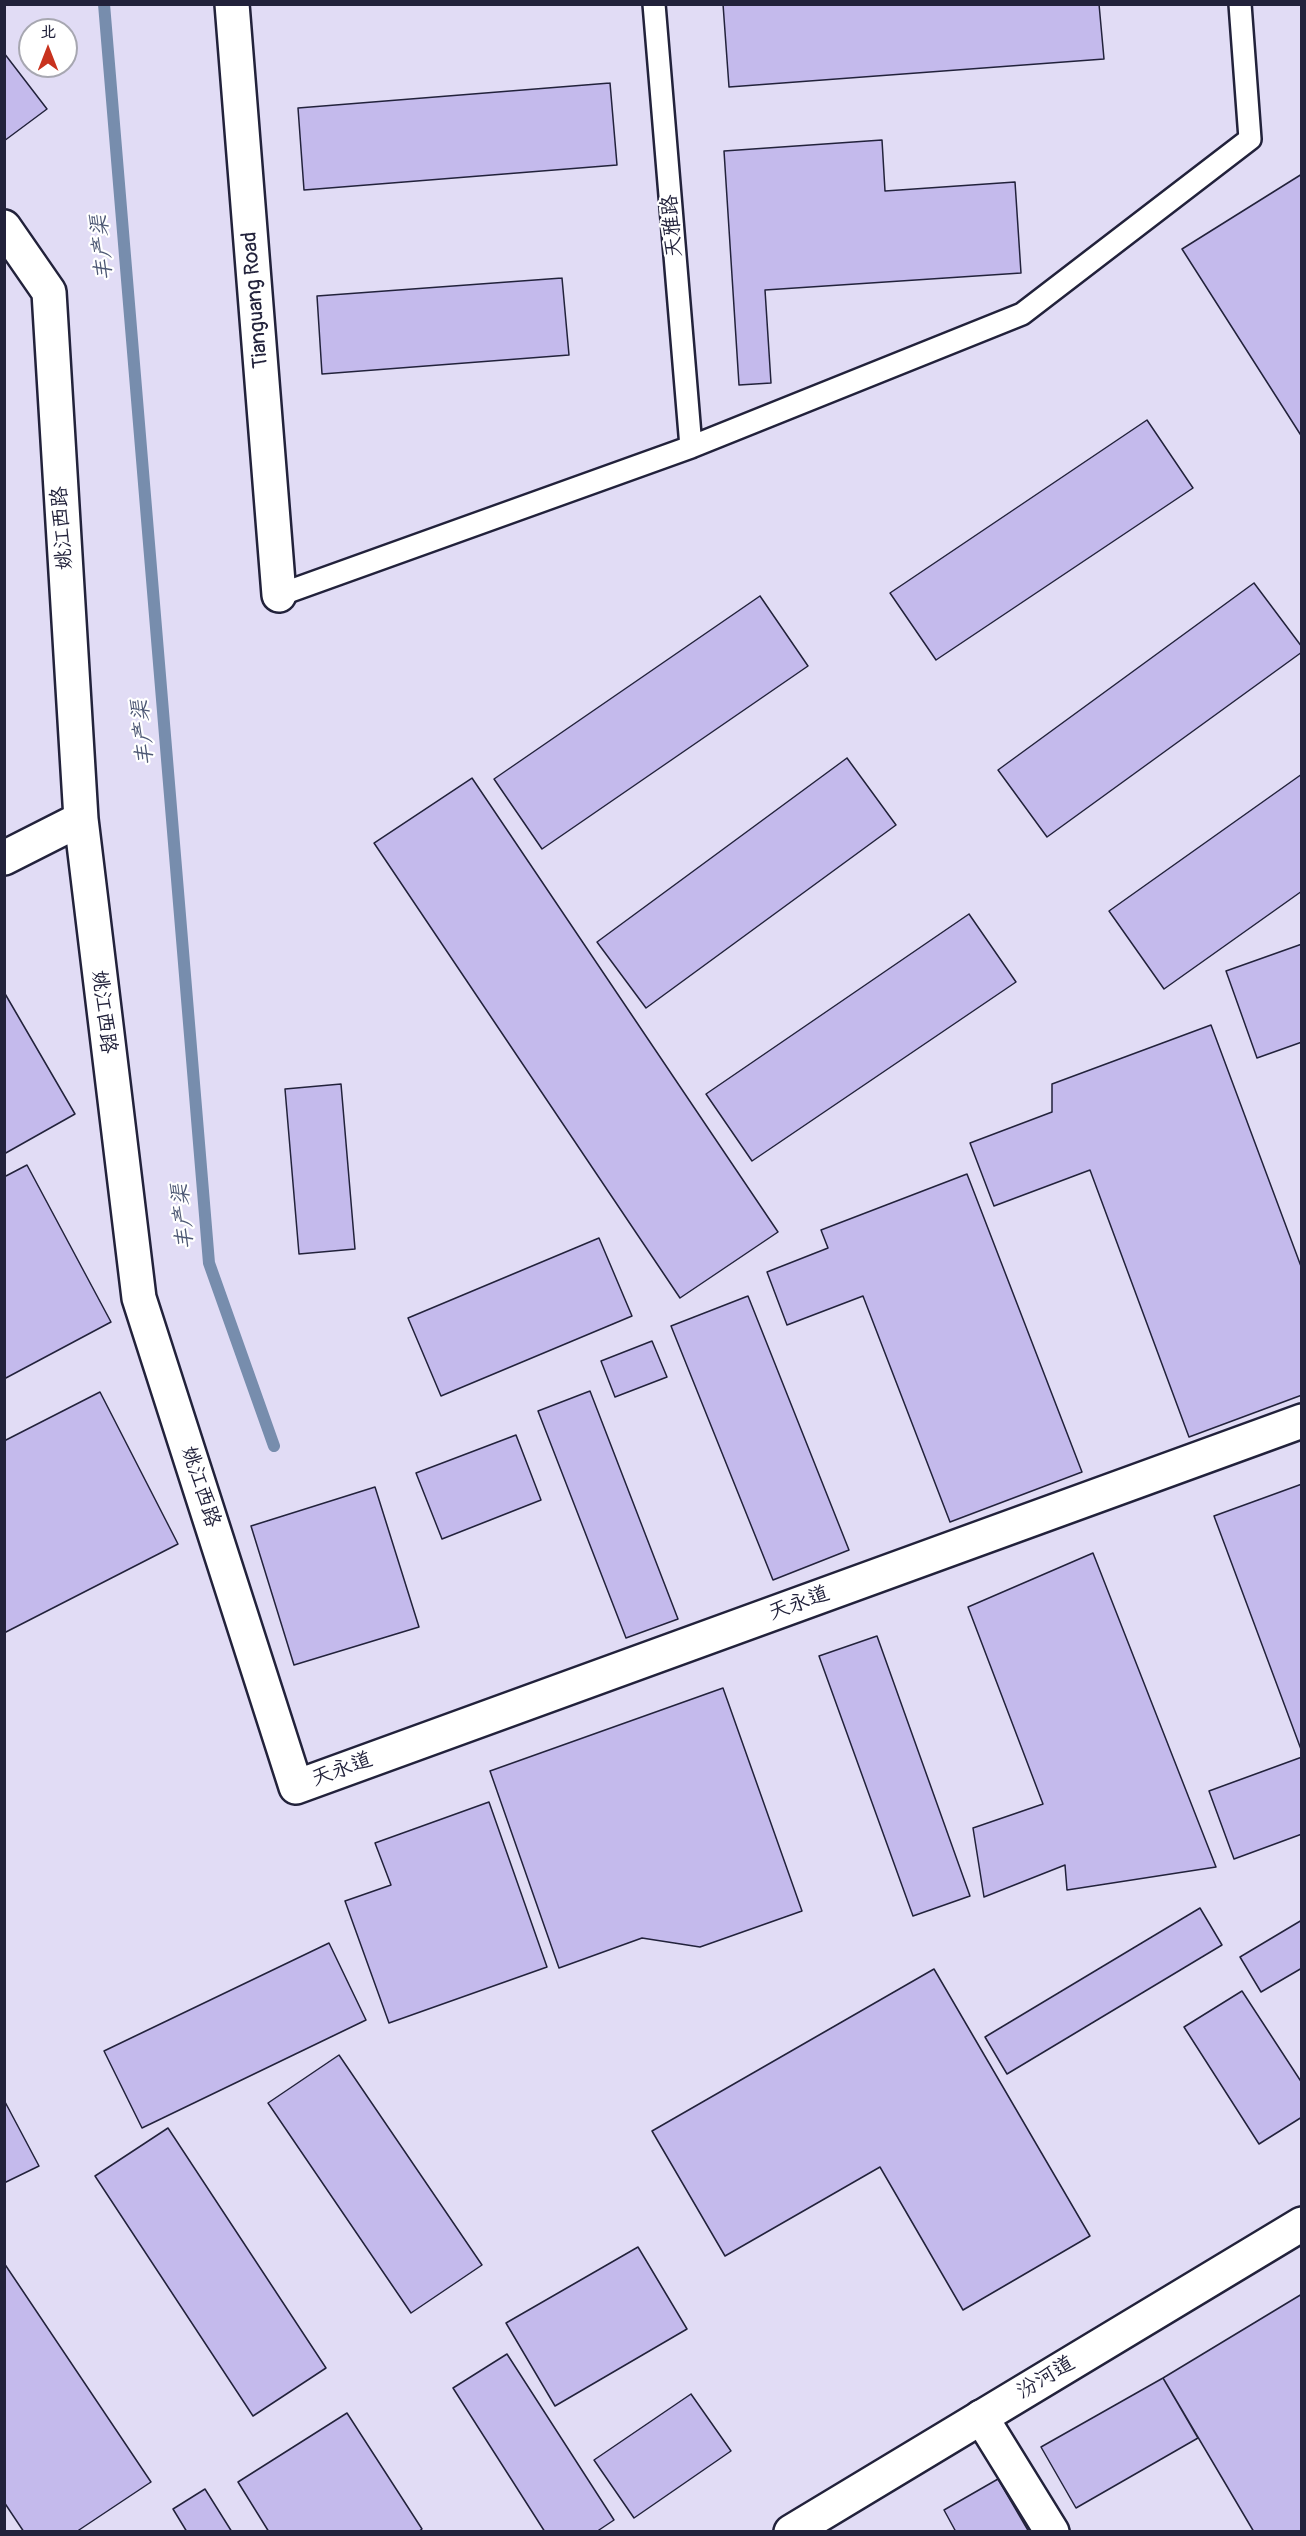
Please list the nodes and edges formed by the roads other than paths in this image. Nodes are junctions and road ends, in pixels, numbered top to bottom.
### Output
1 (232, 4) edge
2 (654, 4) edge
3 (1240, 4) edge
4 (4, 227) edge
5 (691, 447) junction
6 (279, 595) joint
7 (81, 819) junction
8 (4, 858) edge
9 (1302, 1421) edge
10 (296, 1787) joint
11 (1302, 2224) edge
12 (981, 2417) junction
13 (791, 2532) edge
14 (1052, 2532) edge

1 - 6 street, Tianguang Road
2 - 5 lane, 天雅路
3 - 5 lane
4 - 7 street, 姚江西路
5 - 6 lane
7 - 8 street
7 - 10 street, 姚江西路
9 - 10 street, 天永道
11 - 12 street, 汾河道
12 - 13 street, 汾河道
12 - 14 street

